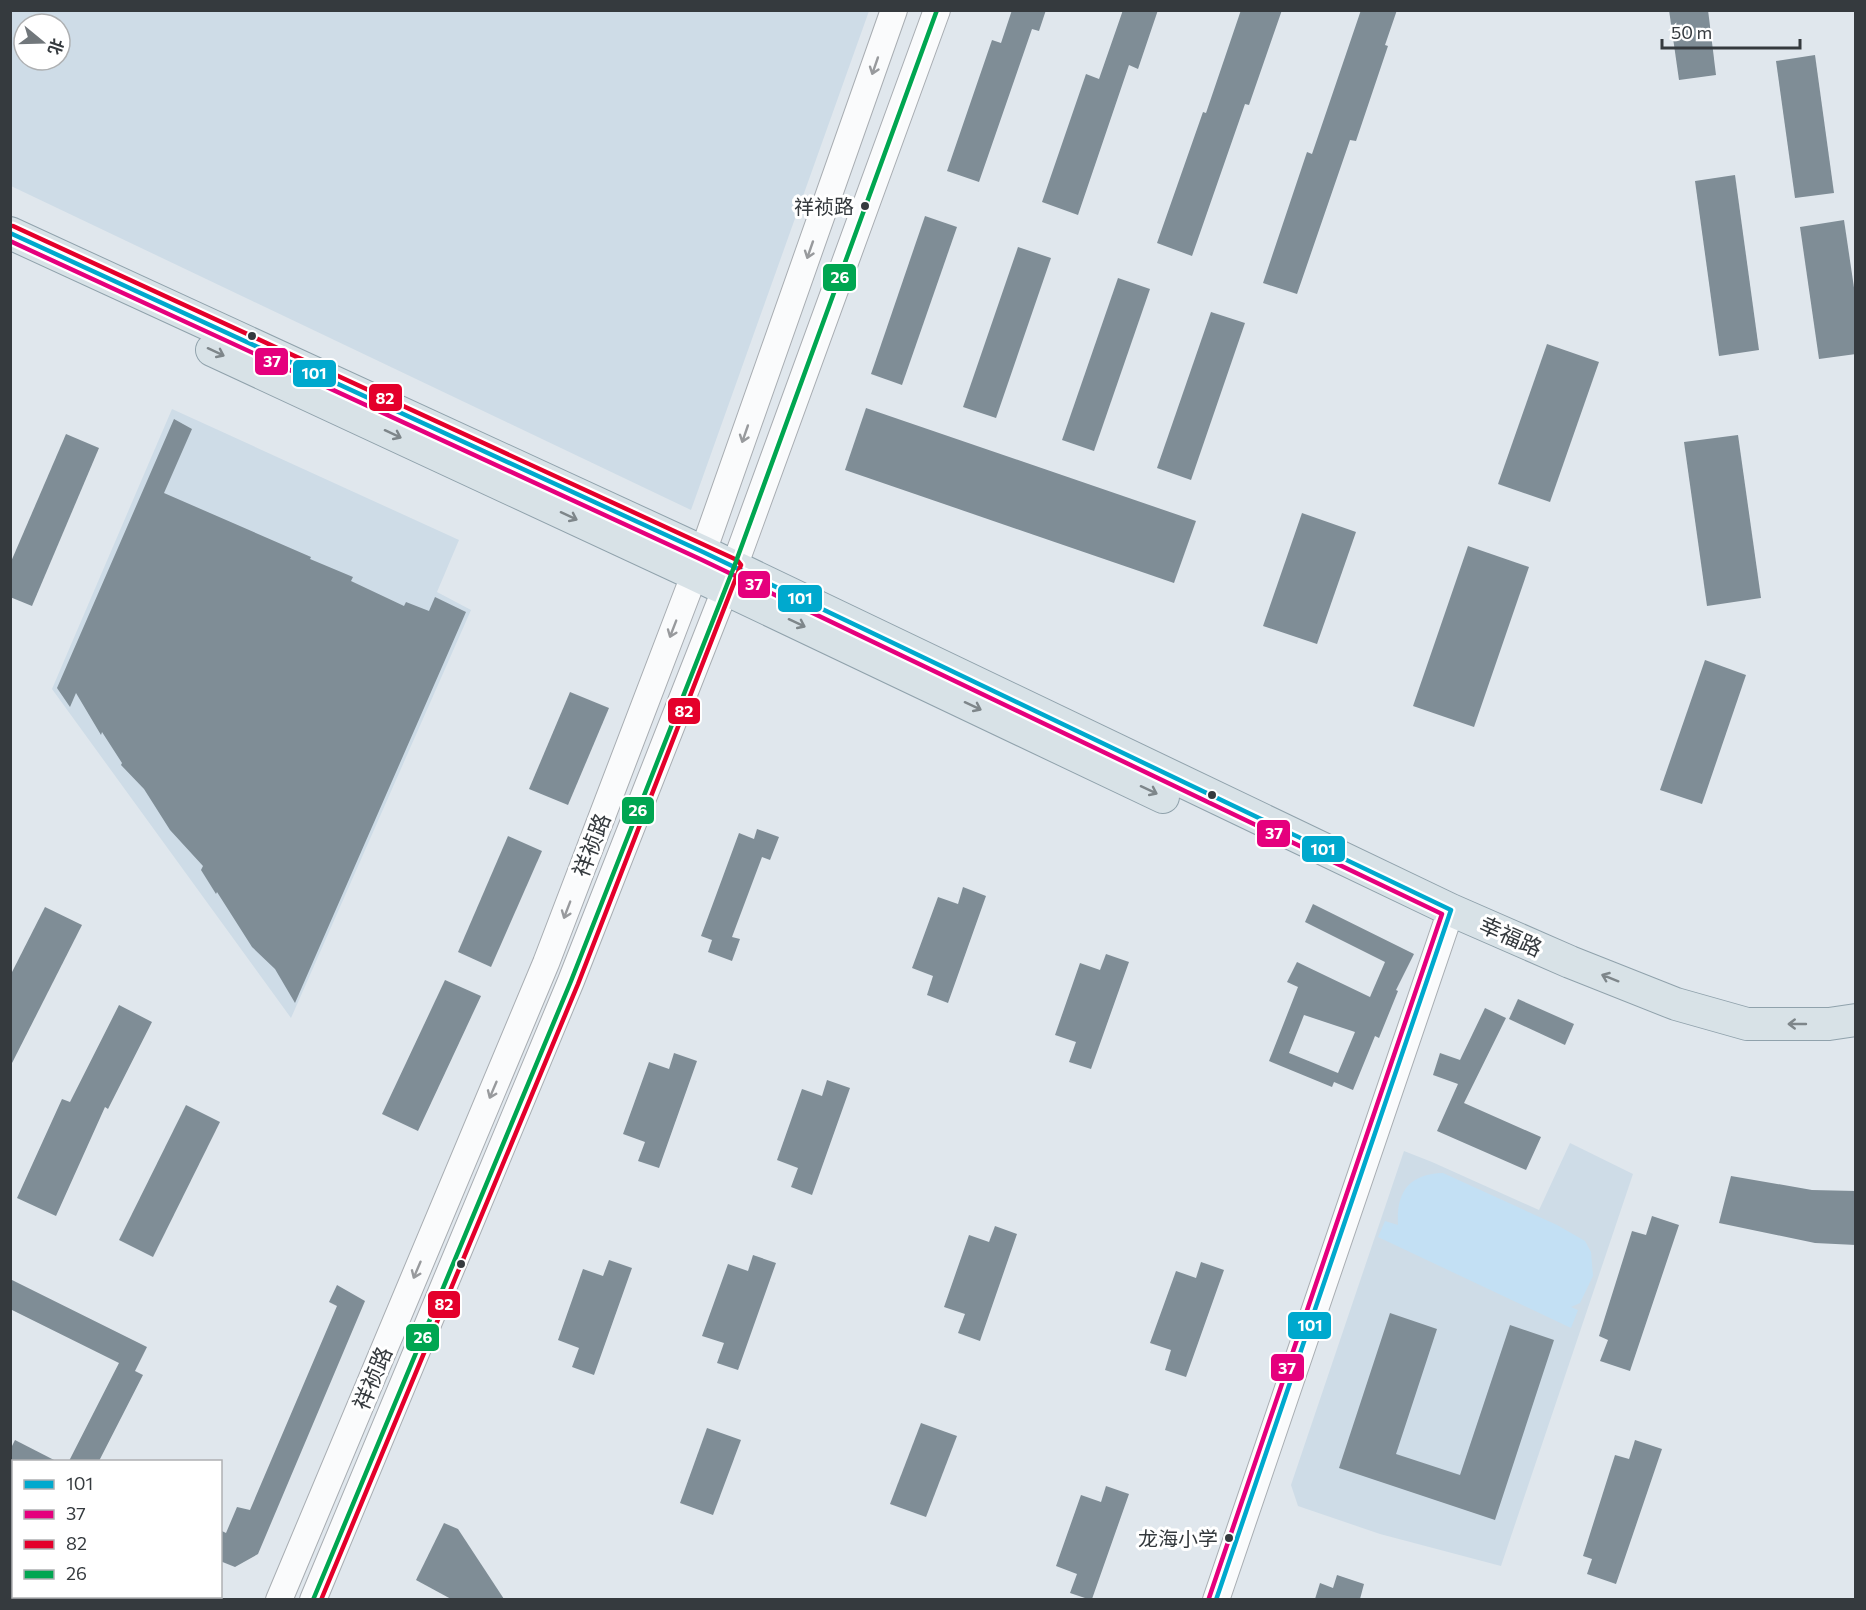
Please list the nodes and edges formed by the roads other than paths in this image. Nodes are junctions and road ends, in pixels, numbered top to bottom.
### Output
1 (894, 10) edge
2 (937, 10) edge
3 (10, 233) edge
4 (10, 256) edge
5 (699, 563) junction
6 (729, 578) junction
7 (1448, 920) junction
8 (1856, 1020) edge
9 (1856, 1041) edge
10 (279, 1599) edge
11 (314, 1599) edge
12 (1216, 1599) edge

1 -> 5 street, 祥祯路
2 - 6 street, 祥祯路
3 - 5 main road, 幸福路
4 -> 5 main road, 幸福路
5 - 6 main road, 幸福路
5 -> 10 street, 祥祯路
6 - 7 main road, 幸福路
6 - 11 street, 祥祯路
8 -> 7 main road, 幸福路
7 - 9 main road, 幸福路
7 - 12 street

